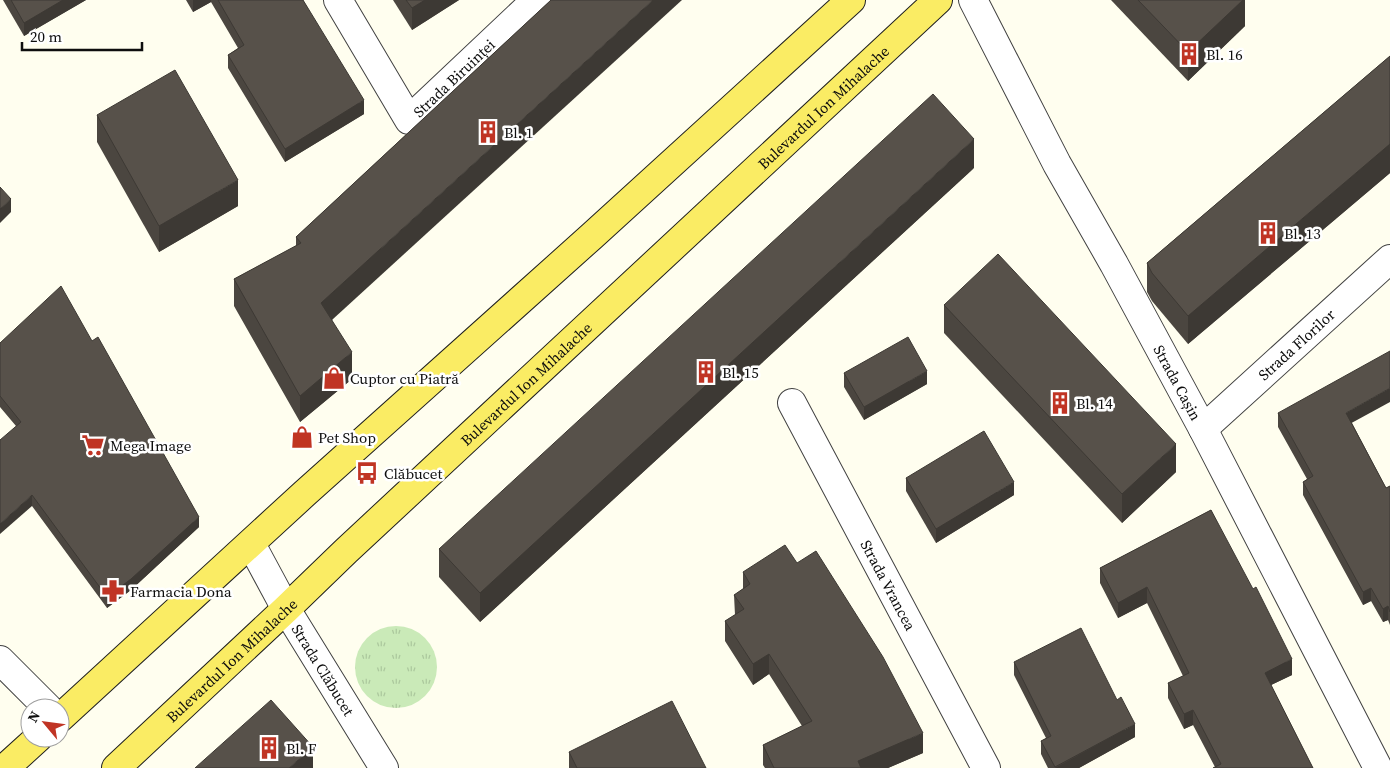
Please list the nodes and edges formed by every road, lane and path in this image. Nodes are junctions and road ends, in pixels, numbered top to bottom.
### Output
1 (338, 0) edge
2 (536, 0) edge
3 (851, 0) edge
4 (938, 0) edge
5 (973, 0) edge
6 (1390, 259) edge
7 (792, 403) dead end
8 (1203, 430) junction
9 (251, 544) junction
10 (286, 609) junction
11 (0, 660) edge
12 (38, 698) edge
13 (70, 709) edge
14 (27, 748) edge
15 (5, 768) edge
16 (116, 768) edge
17 (384, 768) edge
18 (986, 768) edge
19 (1378, 768) edge

1 - 2 street, Strada Biruinței
3 - 9 main road
4 - 10 main road, Bulevardul Ion Mihalache
5 - 8 street, Strada Cașin
6 - 8 street, Strada Florilor
7 - 18 street, Strada Vrancea
8 - 19 street, Strada Cașin
9 - 10 street, Strada Clăbucet
9 - 13 main road
10 - 16 main road, Bulevardul Ion Mihalache
10 - 17 street, Strada Clăbucet
11 - 12 street
14 - 15 main road

